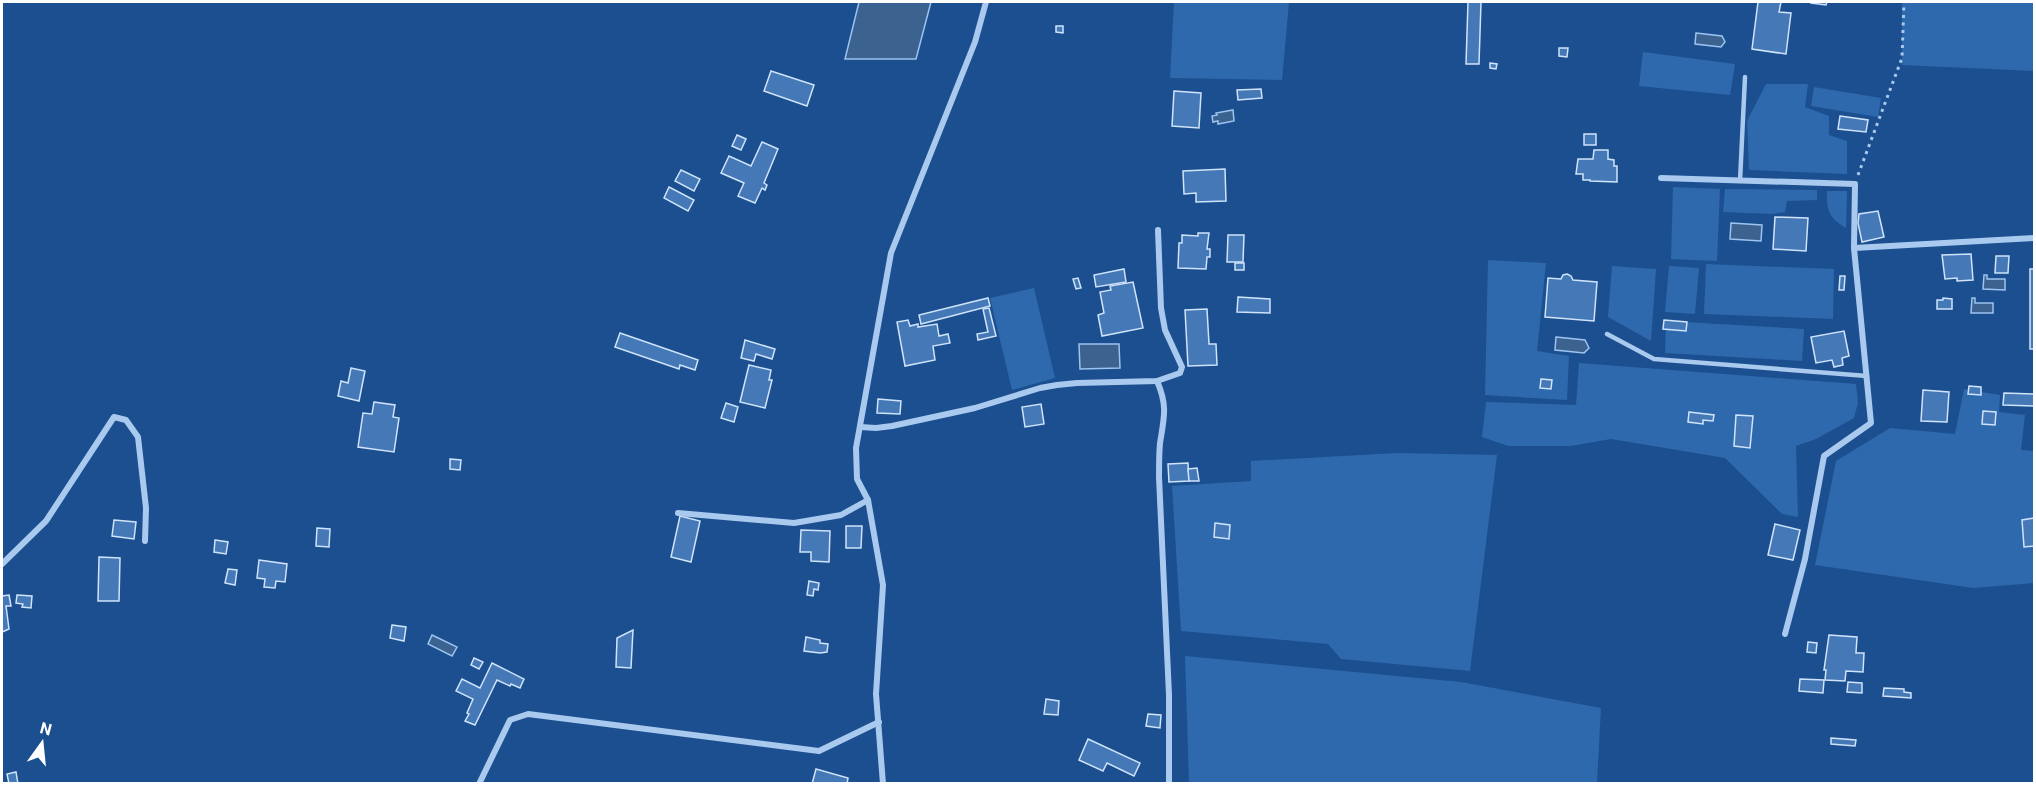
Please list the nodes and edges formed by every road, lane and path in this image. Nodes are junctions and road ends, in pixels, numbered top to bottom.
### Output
1 (986, 2) edge
2 (1904, 2) edge
3 (1745, 77) dead end
4 (1662, 178) dead end
5 (1740, 181) junction
6 (1855, 184) junction
7 (1158, 230) dead end
8 (2034, 238) edge
9 (1854, 248) junction
10 (1607, 334) dead end
11 (1867, 376) junction
12 (1157, 381) junction
13 (860, 427) junction
14 (868, 500) junction
15 (678, 513) dead end
16 (145, 541) dead end
17 (2, 564) edge
18 (1785, 634) dead end
19 (879, 722) junction
20 (479, 783) edge
21 (883, 783) edge
22 (1169, 783) edge

1 - 13 street
2 - 6 path
3 - 5 lane
4 - 5 street
5 - 6 street
6 - 9 street
7 - 12 street
8 - 9 street
9 - 11 street
10 - 11 lane
11 - 18 street
12 - 13 street
12 - 22 street
13 - 14 street
14 - 15 street
14 - 19 street
16 - 17 street
19 - 20 street
19 - 21 street

